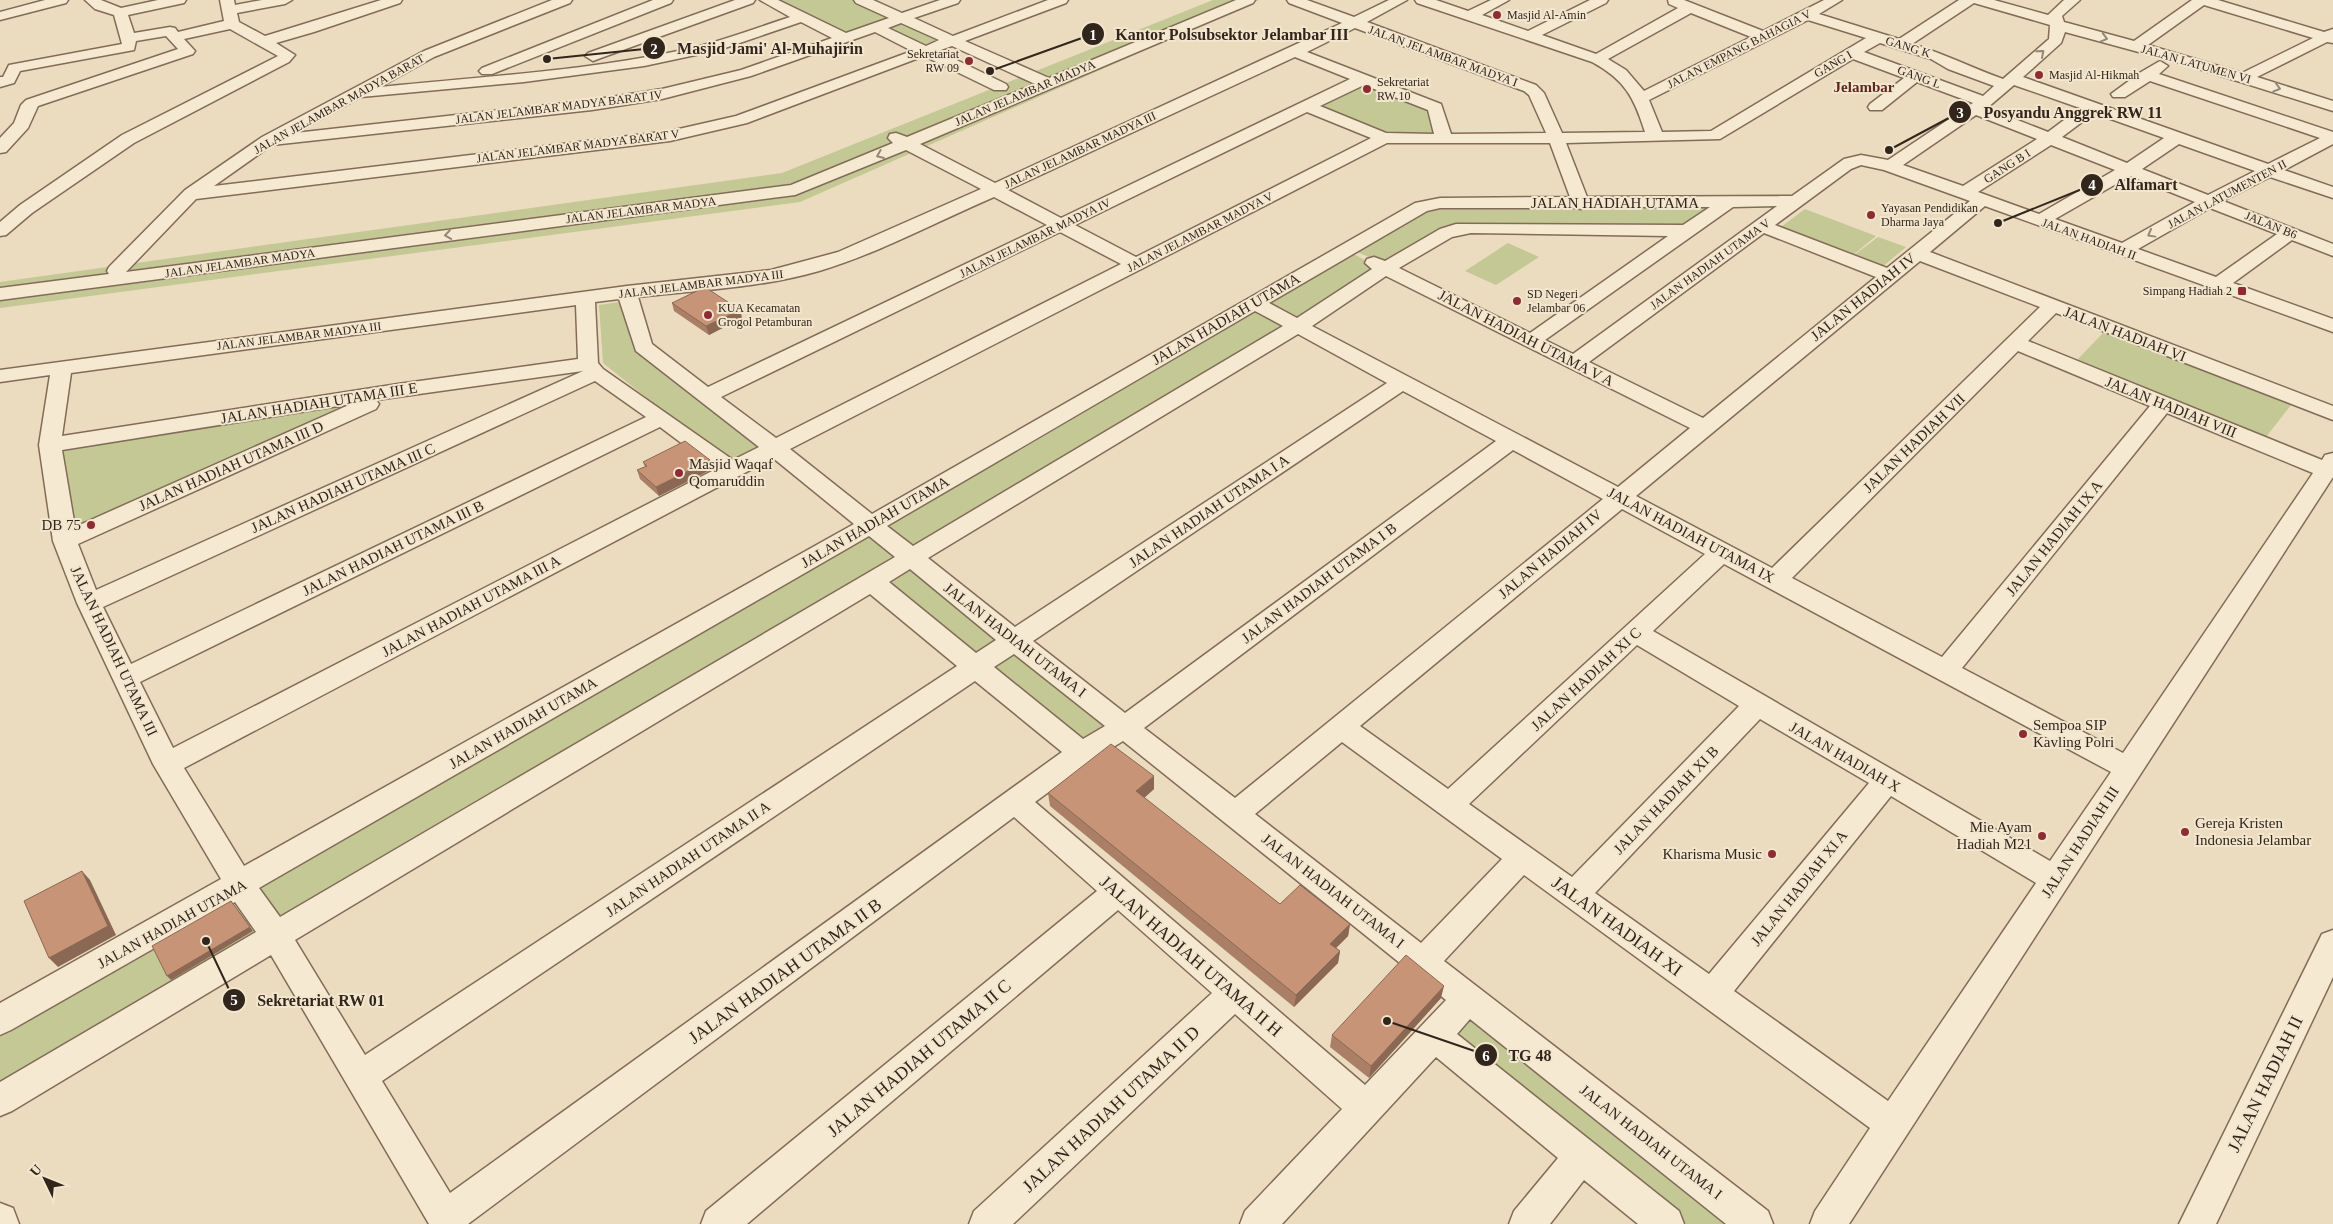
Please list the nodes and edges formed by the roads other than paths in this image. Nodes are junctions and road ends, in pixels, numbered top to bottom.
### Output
1 (61, 0) edge
2 (92, 0) edge
3 (179, 0) edge
4 (285, 0) edge
5 (394, 0) edge
6 (565, 0) edge
7 (666, 0) edge
8 (748, 0) edge
9 (767, 0) edge
10 (861, 0) edge
11 (953, 0) edge
12 (1062, 0) edge
13 (1213, 0) edge
14 (1248, 0) edge
15 (1294, 0) edge
16 (1400, 0) edge
17 (1422, 0) edge
18 (1502, 0) edge
19 (1601, 0) edge
20 (1672, 0) edge
21 (1835, 0) edge
22 (1969, 0) edge
23 (1981, 0) edge
24 (2073, 0) edge
25 (2202, 0) edge
26 (1719, 4) dead end
27 (1697, 9) junction
28 (230, 11) edge
29 (120, 12) junction
30 (1808, 15) junction
31 (0, 16) edge
32 (1469, 16) junction
33 (803, 17) junction
34 (899, 19) junction
35 (1354, 22) junction
36 (2057, 23) junction
37 (875, 27) junction
38 (1529, 36) junction
39 (1763, 36) junction
40 (2331, 36) edge
41 (174, 37) junction
42 (129, 38) junction
43 (567, 38) junction
44 (845, 38) junction
45 (1877, 38) junction
46 (265, 41) junction
47 (952, 41) junction
48 (1900, 44) junction
49 (2137, 46) junction
50 (924, 51) junction
51 (1295, 52) junction
52 (1852, 53) junction
53 (1597, 59) junction
54 (592, 62) junction
55 (2166, 62) dead end
56 (1029, 75) junction
57 (2146, 75) junction
58 (1916, 76) junction
59 (2244, 78) junction
60 (1363, 79) junction
61 (0, 82) edge
62 (461, 82) junction
63 (2009, 82) junction
64 (1047, 83) junction
65 (1000, 87) junction
66 (2332, 88) edge
67 (354, 94) junction
68 (2119, 94) dead end
69 (1642, 98) junction
70 (2314, 99) junction
71 (1980, 105) junction
72 (1307, 106) junction
73 (2333, 106) edge
74 (1876, 107) dead end
75 (2092, 107) junction
76 (22, 125) junction
77 (592, 125) junction
78 (0, 128) edge
79 (889, 134) junction
80 (1655, 136) junction
81 (1384, 138) junction
82 (1556, 138) junction
83 (2050, 138) junction
84 (2176, 138) junction
85 (1444, 140) junction
86 (268, 141) junction
87 (2331, 142) edge
88 (907, 144) junction
89 (0, 148) edge
90 (1845, 165) joint
91 (1890, 166) junction
92 (2130, 169) junction
93 (2268, 171) junction
94 (994, 190) junction
95 (2333, 193) edge
96 (191, 194) junction
97 (1974, 197) junction
98 (1797, 201) junction
99 (2209, 201) junction
100 (1728, 202) junction
101 (1581, 204) junction
102 (521, 218) junction
103 (2040, 221) junction
104 (483, 223) junction
105 (1061, 225) junction
106 (1762, 226) junction
107 (0, 231) edge
108 (1687, 231) junction
109 (2291, 233) junction
110 (2329, 243) edge
111 (1348, 249) junction
112 (2122, 250) junction
113 (1916, 254) junction
114 (1137, 265) junction
115 (1386, 268) junction
116 (116, 270) junction
117 (1889, 276) junction
118 (0, 285) edge
119 (2218, 285) junction
120 (627, 292) junction
121 (0, 294) edge
122 (585, 299) junction
123 (1254, 303) junction
124 (2052, 306) junction
125 (1298, 326) junction
126 (2333, 326) edge
127 (1531, 341) junction
128 (2016, 343) junction
129 (1574, 363) junction
130 (62, 367) junction
131 (592, 368) junction
132 (0, 376) edge
133 (1404, 381) junction
134 (398, 390) junction
135 (706, 396) junction
136 (2163, 404) junction
137 (2333, 413) edge
138 (662, 418) junction
139 (1704, 427) junction
140 (1513, 440) junction
141 (50, 445) junction
142 (774, 448) junction
143 (2330, 465) edge
144 (732, 470) junction
145 (1619, 497) junction
146 (870, 525) junction
147 (65, 541) junction
148 (1722, 552) junction
149 (912, 558) junction
150 (1775, 580) junction
151 (872, 582) junction
152 (89, 603) junction
153 (1636, 632) junction
154 (1015, 641) junction
155 (976, 668) junction
156 (1946, 671) junction
157 (125, 678) junction
158 (1757, 705) junction
159 (1126, 727) junction
160 (1341, 727) junction
161 (1081, 753) junction
162 (168, 764) junction
163 (2128, 768) junction
164 (1887, 781) junction
165 (1016, 802) junction
166 (1449, 805) junction
167 (1235, 814) junction
168 (1522, 857) junction
169 (2055, 879) junction
170 (240, 885) junction
171 (1118, 892) junction
172 (1574, 895) junction
173 (276, 936) junction
174 (2333, 944) edge
175 (1423, 962) junction
176 (1235, 993) junction
177 (1712, 994) junction
178 (1468, 1000) junction
179 (0, 1020) edge
180 (1434, 1035) junction
181 (360, 1076) junction
182 (0, 1100) edge
183 (1367, 1109) junction
184 (1892, 1124) junction
185 (1581, 1156) junction
186 (448, 1221) edge
187 (719, 1224) edge
188 (987, 1224) edge
189 (1258, 1224) edge
190 (1527, 1224) edge
191 (1666, 1224) edge
192 (1755, 1224) edge
193 (1828, 1224) edge
194 (2197, 1224) edge

1 - 31 street
2 - 29 street
3 - 29 street
4 - 28 street
5 - 46 street
6 - 67 street, JALAN JELAMBAR MADYA BARAT
7 - 43 street
8 - 54 street
9 - 33 street
10 - 34 street
11 - 34 street, JALAN JELAMBAR MADYA BARAT IV
12 - 47 street, JALAN JELAMBAR MADYA BARAT V
13 - 56 street, JALAN JELAMBAR MADYA
14 - 64 street, JALAN JELAMBAR MADYA
15 - 35 street, JALAN JELAMBAR MADYA I
16 - 35 street, JALAN JELAMBAR MADYA III
17 - 32 street
18 - 32 street
19 - 38 street
20 - 27 street
21 - 30 street, JALAN EMPANG BAHAGIA V
22 - 48 street
23 - 36 street, JALAN LATUMEN VI
24 - 36 street
25 - 40 street
25 - 49 street
26 - 27 street
27 - 39 street
27 - 53 street
28 - 41 street
28 - 46 street
29 - 42 street
30 - 39 street, JALAN EMPANG BAHAGIA V
30 - 45 street, GANG K
32 - 38 street
33 - 44 street
33 - 54 street
34 - 37 street, JALAN JELAMBAR MADYA BARAT IV
34 - 47 street
35 - 51 street, JALAN JELAMBAR MADYA III
35 - 82 street, JALAN JELAMBAR MADYA I
36 -> 49 street, JALAN LATUMEN VI
63 -> 36 street
37 - 44 street, JALAN JELAMBAR MADYA BARAT IV
37 - 50 street
38 - 53 street
39 - 69 street, JALAN EMPANG BAHAGIA V
40 - 59 street
41 - 42 street
41 - 76 street
42 - 61 street
43 - 54 street
43 - 62 street
44 - 77 street, JALAN JELAMBAR MADYA BARAT IV
45 - 48 street, GANG K
45 - 52 street, GANG I
46 - 107 street
47 - 50 street, JALAN JELAMBAR MADYA BARAT V
47 - 56 street
48 - 63 street, GANG K
49 - 59 street, JALAN LATUMEN VI
50 - 65 street
50 - 77 street, JALAN JELAMBAR MADYA BARAT V
51 - 60 street
51 - 94 street, JALAN JELAMBAR MADYA III
52 - 58 street, GANG L
52 - 80 street, GANG I
53 - 69 street
54 - 62 street
54 - 77 street
55 - 57 street
56 - 64 street
56 - 65 street, JALAN JELAMBAR MADYA
57 - 68 street
57 - 87 street
58 - 71 street, GANG L
58 - 74 street
59 -> 70 street, JALAN LATUMEN VI
60 - 72 street, JALAN JELAMBAR MADYA IV
60 - 85 street
62 - 67 street
63 - 71 street
63 - 75 street, GANG K
64 - 88 street, JALAN JELAMBAR MADYA
65 - 79 street, JALAN JELAMBAR MADYA
66 - 70 street
67 - 86 street, JALAN JELAMBAR MADYA BARAT
69 - 80 street
70 - 73 street, JALAN LATUMEN VI
71 - 83 street, GANG L
71 - 91 street
72 - 81 street
72 - 105 street, JALAN JELAMBAR MADYA IV
75 - 83 street
75 - 84 street, GANG K
76 - 78 street
76 - 89 street
77 - 86 street, JALAN JELAMBAR MADYA BARAT IV
77 - 96 street, JALAN JELAMBAR MADYA BARAT V
79 - 88 street
79 - 102 street, JALAN JELAMBAR MADYA
80 - 82 street, JALAN JELAMBAR MADYA V
81 - 85 street, JALAN JELAMBAR MADYA V
81 - 114 street, JALAN JELAMBAR MADYA V
82 - 85 street, JALAN JELAMBAR MADYA V
82 - 101 street, JALAN JELAMBAR MADYA I
83 - 92 street, GANG L
83 - 97 street, GANG B I
84 - 92 street
84 - 93 street, GANG K
86 - 96 street, JALAN JELAMBAR MADYA BARAT
87 - 93 street, JALAN LATUMENTEN II
88 - 94 street
88 -> 102 street, JALAN JELAMBAR MADYA
90 - 91 street, JALAN HADIAH II
90 - 98 street, JALAN HADIAH UTAMA V
91 - 97 street, JALAN HADIAH II
92 - 99 street, JALAN B6
92 - 103 street
93 - 95 street, GANG K
93 - 99 street, JALAN LATUMENTEN II
94 - 105 street
94 - 120 street, JALAN JELAMBAR MADYA III
96 - 116 street, JALAN JELAMBAR MADYA BARAT
97 - 103 street, JALAN HADIAH II
97 - 113 street, JALAN HADIAH IV
98 - 100 street, JALAN HADIAH UTAMA
98 - 106 street, JALAN HADIAH UTAMA V
99 - 109 street, JALAN B6
99 -> 112 street, JALAN LATUMENTEN II
100 - 101 street, JALAN HADIAH UTAMA
100 - 108 street
101 - 111 street, JALAN HADIAH UTAMA
102 - 104 street, JALAN JELAMBAR MADYA
103 - 112 street, JALAN HADIAH II
104 - 116 street, JALAN JELAMBAR MADYA
104 -> 121 street, JALAN JELAMBAR MADYA
105 - 114 street
105 - 135 street, JALAN JELAMBAR MADYA IV
106 - 117 street
106 - 129 street, JALAN HADIAH UTAMA V
108 - 115 street, JALAN HADIAH UTAMA
108 - 127 street
109 - 110 street, JALAN B6
109 - 119 street
111 - 115 street, JALAN HADIAH UTAMA V A
111 - 123 street, JALAN HADIAH UTAMA
112 - 119 street, JALAN HADIAH II
113 - 117 street, JALAN HADIAH IV
113 - 124 street, JALAN HADIAH VI
114 - 142 street, JALAN JELAMBAR MADYA V
115 - 125 street, JALAN HADIAH UTAMA
115 - 127 street, JALAN HADIAH UTAMA V A
116 - 118 street, JALAN JELAMBAR MADYA
117 - 139 street, JALAN HADIAH IV
119 - 126 street, JALAN HADIAH II
120 - 122 street, JALAN JELAMBAR MADYA III
120 - 135 street, JALAN HADIAH UTAMA I
122 - 130 street, JALAN JELAMBAR MADYA III
122 - 131 street
123 - 125 street, JALAN HADIAH UTAMA IX
123 - 146 street, JALAN HADIAH UTAMA
124 - 128 street, JALAN HADIAH VII
124 - 137 street, JALAN HADIAH VI
125 - 133 street, JALAN HADIAH UTAMA IX
125 - 149 street, JALAN HADIAH UTAMA
127 - 129 street, JALAN HADIAH UTAMA V A
128 - 136 street, JALAN HADIAH VIII
128 - 150 street, JALAN HADIAH VII
129 - 139 street, JALAN HADIAH UTAMA V A
130 - 132 street, JALAN JELAMBAR MADYA III
130 - 141 street, JALAN HADIAH UTAMA III
131 - 134 street, JALAN HADIAH UTAMA III E
131 - 138 street
131 - 152 street, JALAN HADIAH UTAMA III C
133 - 140 street, JALAN HADIAH UTAMA IX
133 - 154 street, JALAN HADIAH UTAMA I A
134 - 141 street, JALAN HADIAH UTAMA III E
134 - 147 street, JALAN HADIAH UTAMA III D
135 - 142 street, JALAN HADIAH UTAMA I
136 - 143 street, JALAN HADIAH VIII
136 - 156 street, JALAN HADIAH IX A
138 - 144 street
138 - 157 street, JALAN HADIAH UTAMA III B
139 - 145 street, JALAN HADIAH IV
140 - 145 street, JALAN HADIAH UTAMA IX
140 - 159 street, JALAN HADIAH UTAMA I B
141 - 147 street, JALAN HADIAH UTAMA III
142 - 144 street, JALAN HADIAH UTAMA III A
142 - 146 street, JALAN HADIAH UTAMA I
143 - 163 street, JALAN HADIAH III
144 - 162 street, JALAN HADIAH UTAMA III A
145 - 148 street, JALAN HADIAH UTAMA IX
145 - 160 street, JALAN HADIAH IV
146 - 149 street, JALAN HADIAH UTAMA I
146 - 170 street, JALAN HADIAH UTAMA
147 - 152 street, JALAN HADIAH UTAMA III
148 - 150 street, JALAN HADIAH UTAMA IX
148 - 153 street, JALAN HADIAH XI C
149 - 151 street, JALAN HADIAH UTAMA
149 - 154 street, JALAN HADIAH UTAMA I
150 - 156 street, JALAN HADIAH UTAMA IX
151 - 155 street
151 - 173 street, JALAN HADIAH UTAMA
152 - 157 street, JALAN HADIAH UTAMA III
153 - 158 street, JALAN HADIAH X
153 - 166 street, JALAN HADIAH XI C
154 - 155 street, JALAN HADIAH UTAMA II A
154 - 159 street, JALAN HADIAH UTAMA I
155 - 161 street
155 - 181 street, JALAN HADIAH UTAMA II A
156 - 163 street, JALAN HADIAH UTAMA IX
157 - 162 street, JALAN HADIAH UTAMA III
158 - 164 street, JALAN HADIAH X
158 - 172 street, JALAN HADIAH XI B
159 - 161 street, JALAN HADIAH UTAMA II B
159 - 167 street, JALAN HADIAH UTAMA I
160 - 166 street, JALAN HADIAH XI
160 - 167 street, JALAN HADIAH IV
161 - 165 street, JALAN HADIAH UTAMA II B
162 - 170 street, JALAN HADIAH UTAMA III
163 - 169 street, JALAN HADIAH III
164 - 169 street, JALAN HADIAH X
164 - 177 street, JALAN HADIAH XI A
165 - 171 street, JALAN HADIAH UTAMA II H
165 - 186 street, JALAN HADIAH UTAMA II B
166 - 168 street, JALAN HADIAH XI
167 - 175 street, JALAN HADIAH UTAMA I
168 - 172 street, JALAN HADIAH XI
168 - 175 street
169 - 184 street, JALAN HADIAH III
170 - 173 street, JALAN HADIAH UTAMA III
170 - 179 street, JALAN HADIAH UTAMA
171 - 176 street, JALAN HADIAH UTAMA II H
171 - 187 street, JALAN HADIAH UTAMA II C
172 - 177 street, JALAN HADIAH XI
173 - 181 street, JALAN HADIAH UTAMA III
173 - 182 street, JALAN HADIAH UTAMA
174 - 194 street, JALAN HADIAH II
175 - 178 street, JALAN HADIAH UTAMA I
176 - 183 street, JALAN HADIAH UTAMA II H
176 - 188 street, JALAN HADIAH UTAMA II D
177 - 184 street, JALAN HADIAH XI
178 - 180 street
178 - 192 street, JALAN HADIAH UTAMA I
180 - 183 street
180 - 185 street
181 - 186 street, JALAN HADIAH UTAMA III
183 - 189 street
184 - 193 street, JALAN HADIAH III
185 - 190 street
185 - 191 street

